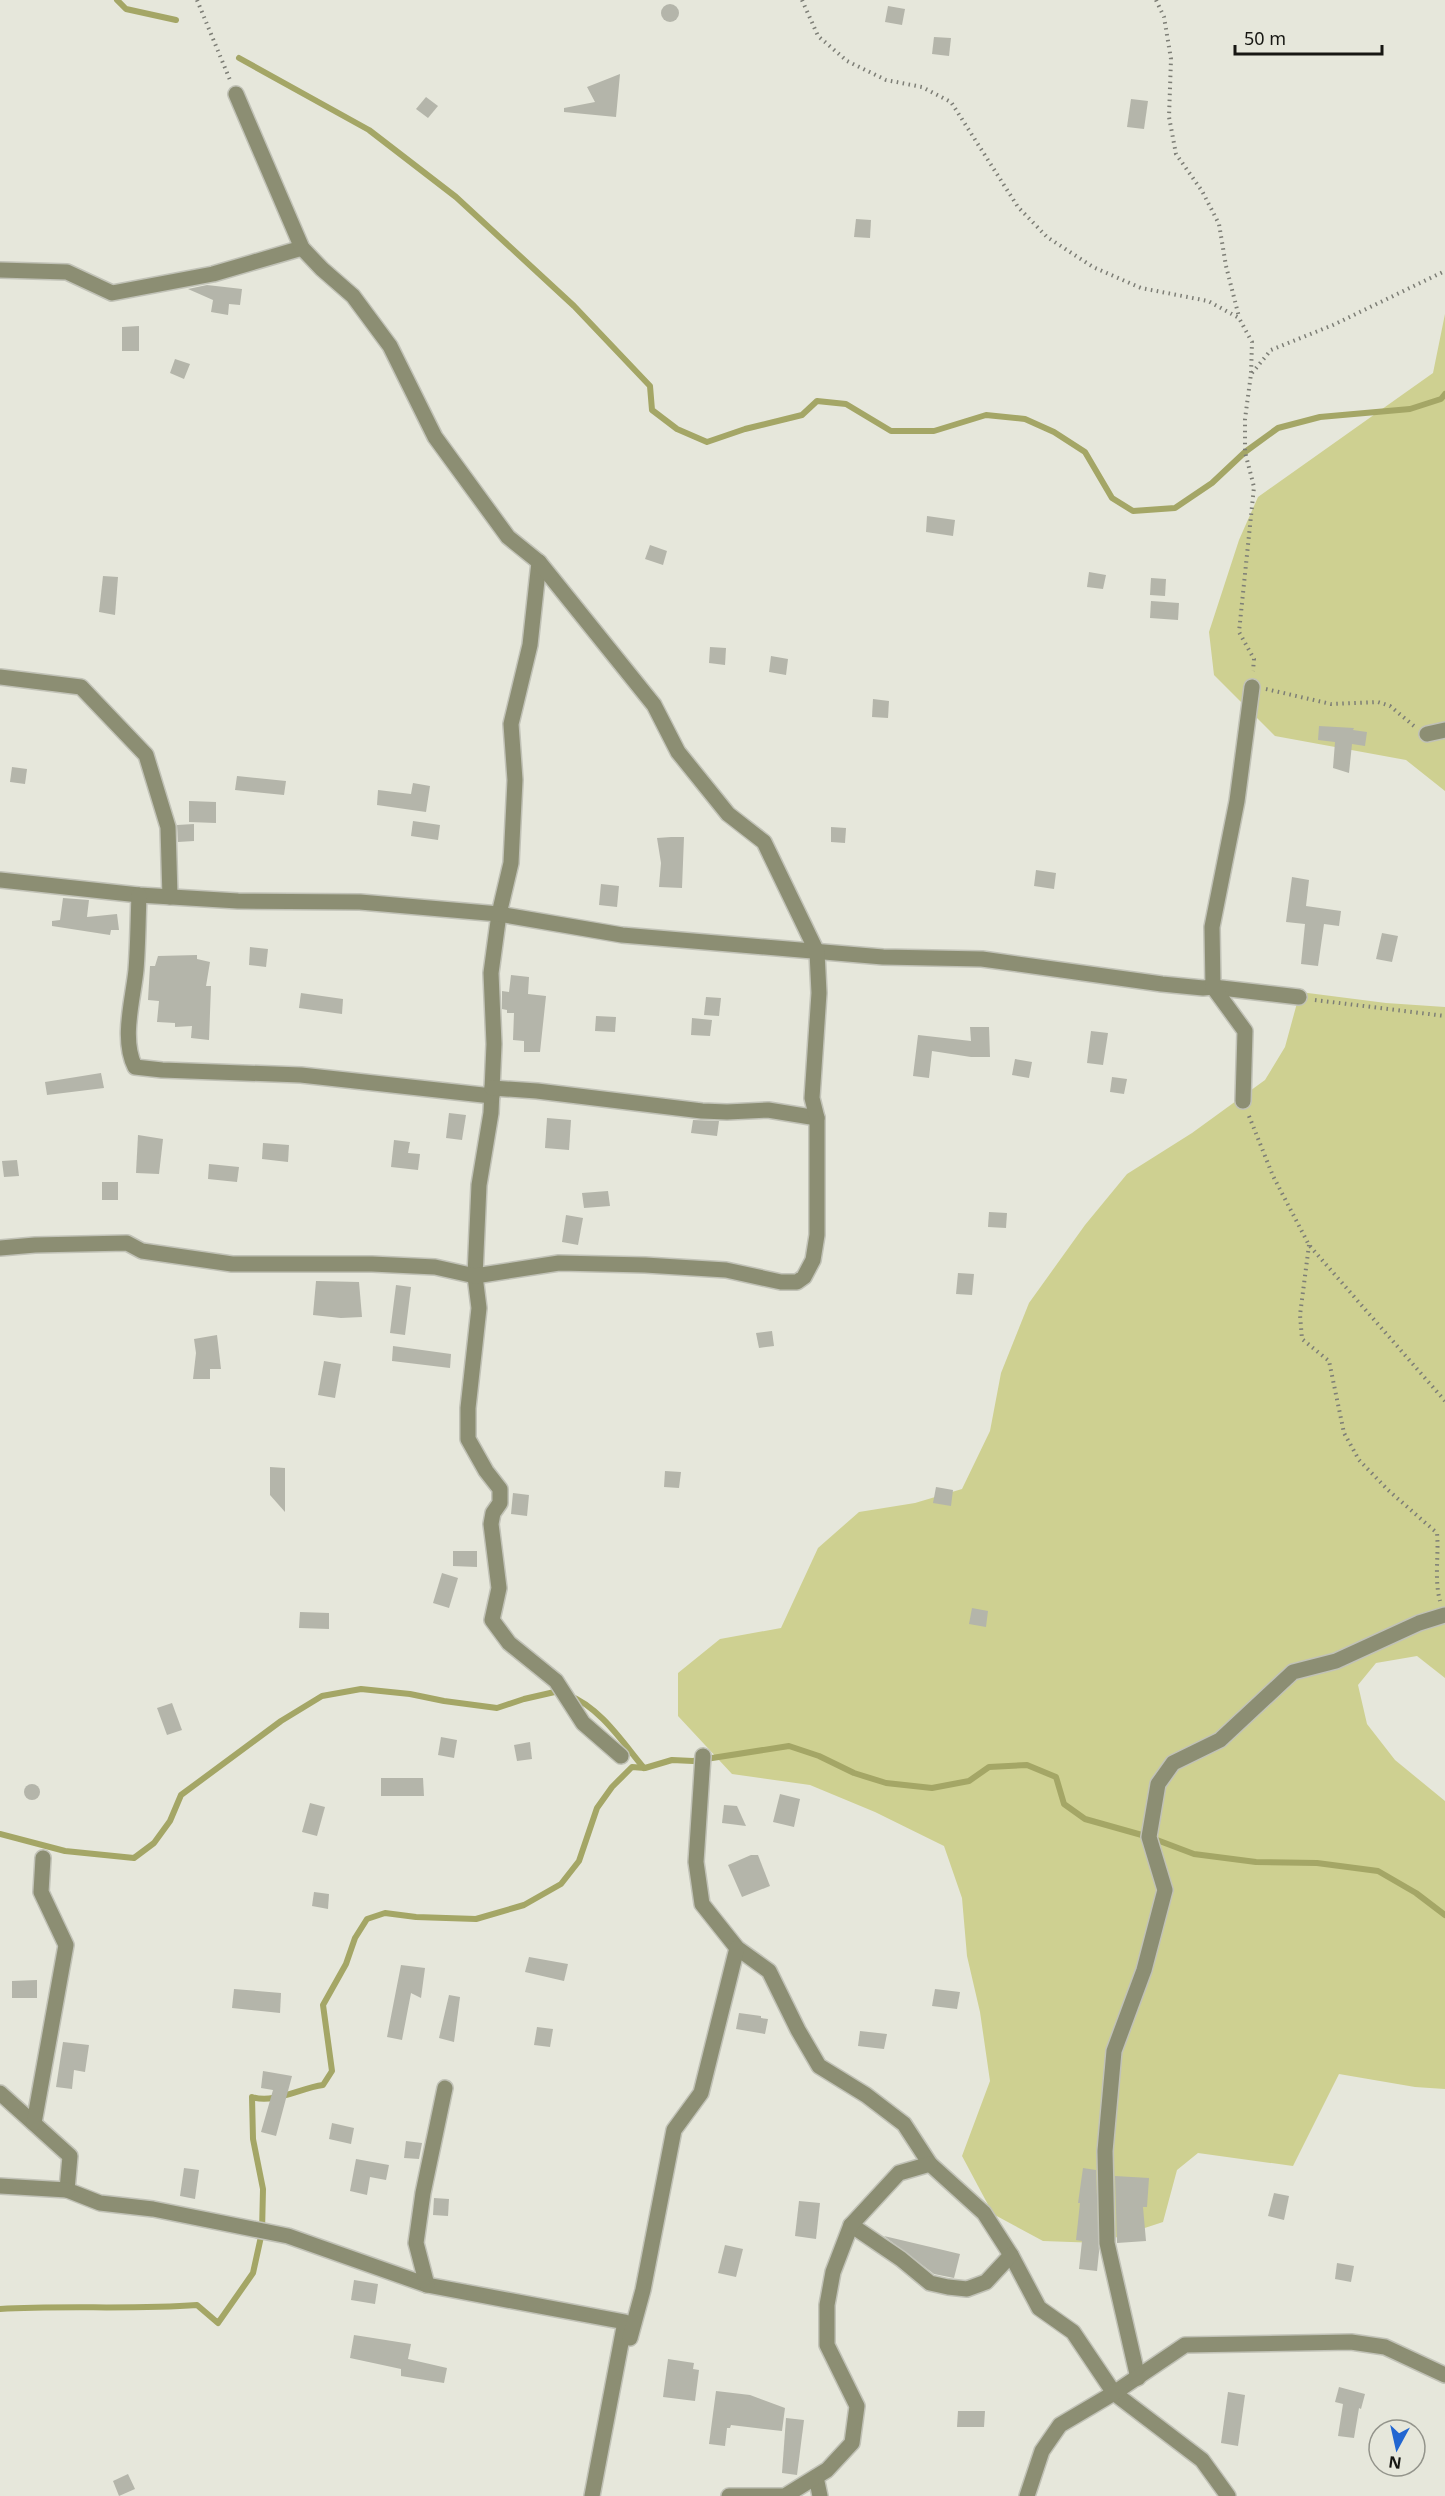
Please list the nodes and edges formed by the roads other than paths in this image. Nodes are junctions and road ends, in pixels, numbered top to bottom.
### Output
1 (236, 94) road end
2 (302, 248) junction
3 (0, 270) edge
4 (539, 562) junction
5 (0, 677) edge
6 (1252, 687) road end
7 (1445, 730) edge
8 (1427, 734) road end
9 (0, 880) edge
10 (139, 895) junction
11 (170, 897) junction
12 (499, 914) junction
13 (817, 952) junction
14 (1214, 987) junction
15 (1299, 998) road end
16 (492, 1092) junction
17 (1243, 1101) road end
18 (817, 1118) junction
19 (0, 1248) edge
20 (476, 1276) junction
21 (1445, 1615) edge
22 (621, 1756) dead end
23 (703, 1756) dead end
24 (43, 1858) dead end
25 (737, 1948) junction
26 (445, 2088) dead end
27 (0, 2093) edge
28 (34, 2123) junction
29 (930, 2164) junction
30 (0, 2186) edge
31 (68, 2190) junction
32 (851, 2225) junction
33 (1011, 2255) junction
34 (427, 2285) junction
35 (1445, 2375) edge
36 (1138, 2378) junction
37 (1114, 2394) junction
38 (816, 2477) junction
39 (585, 2496) edge
40 (592, 2496) edge
41 (729, 2496) edge
42 (820, 2496) edge
43 (1027, 2496) edge
44 (1228, 2496) edge

1 - 2 street
2 - 3 street
2 - 4 street
4 - 12 street
4 - 13 street
5 - 11 street
6 - 14 street
7 - 8 street
9 - 10 street
10 - 11 street
10 - 16 street
11 - 12 street
12 - 13 street
12 - 16 street
13 - 14 street
13 - 18 street
14 - 15 street
14 - 17 street
16 - 18 street
16 - 20 street
18 - 20 street
19 - 20 street
20 - 22 street
21 - 36 street
23 - 25 street
24 - 28 street
25 - 29 street
25 - 39 street
26 - 34 street
27 - 28 street
28 - 31 street
29 - 32 street
29 - 33 street
30 - 31 street
31 - 34 street
32 - 33 street
32 - 38 street
33 - 37 street
34 - 40 street
35 - 36 street
36 - 37 street
37 - 43 street
37 - 44 street
38 - 41 street
38 - 42 street

